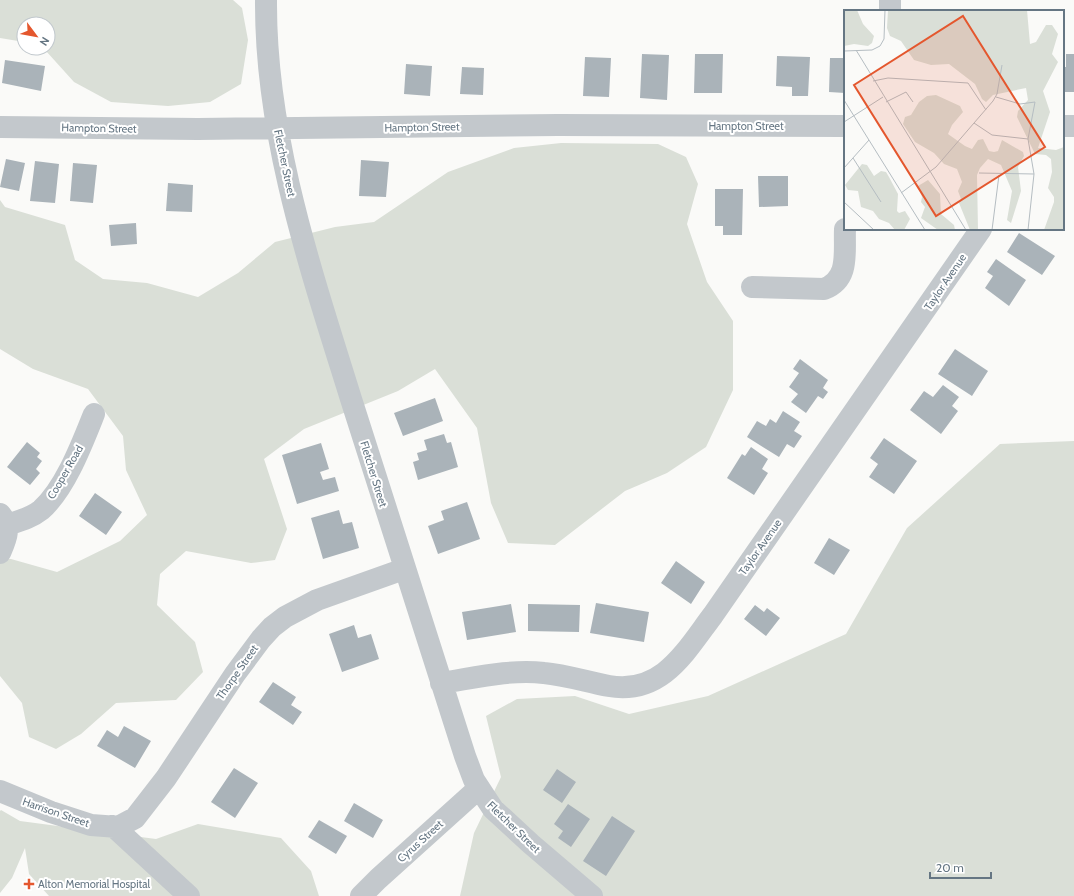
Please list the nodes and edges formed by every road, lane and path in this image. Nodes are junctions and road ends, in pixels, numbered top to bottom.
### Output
1 (266, 0) edge
2 (844, 126) edge
3 (0, 127) edge
4 (278, 128) junction
5 (845, 230) edge
6 (980, 230) edge
7 (752, 287) dead end
8 (94, 414) dead end
9 (4, 519) edge
10 (0, 553) edge
11 (404, 569) junction
12 (441, 684) junction
13 (479, 788) junction
14 (0, 791) edge
15 (113, 826) junction
16 (189, 896) edge
17 (362, 896) edge
18 (592, 896) edge

1 - 4 street, Fletcher Street
2 - 4 street, Hampton Street
3 - 4 street, Hampton Street
4 - 11 street, Fletcher Street
5 - 7 street
6 - 12 street, Taylor Avenue
8 - 9 street, Cooper Road
9 - 10 street, Cooper Road
11 - 12 street, Fletcher Street
11 - 15 street, Thorpe Street
12 - 13 street, Fletcher Street
13 - 17 street, Cyrus Street
13 - 18 street, Fletcher Street
14 - 15 street, Harrison Street
15 - 16 street

